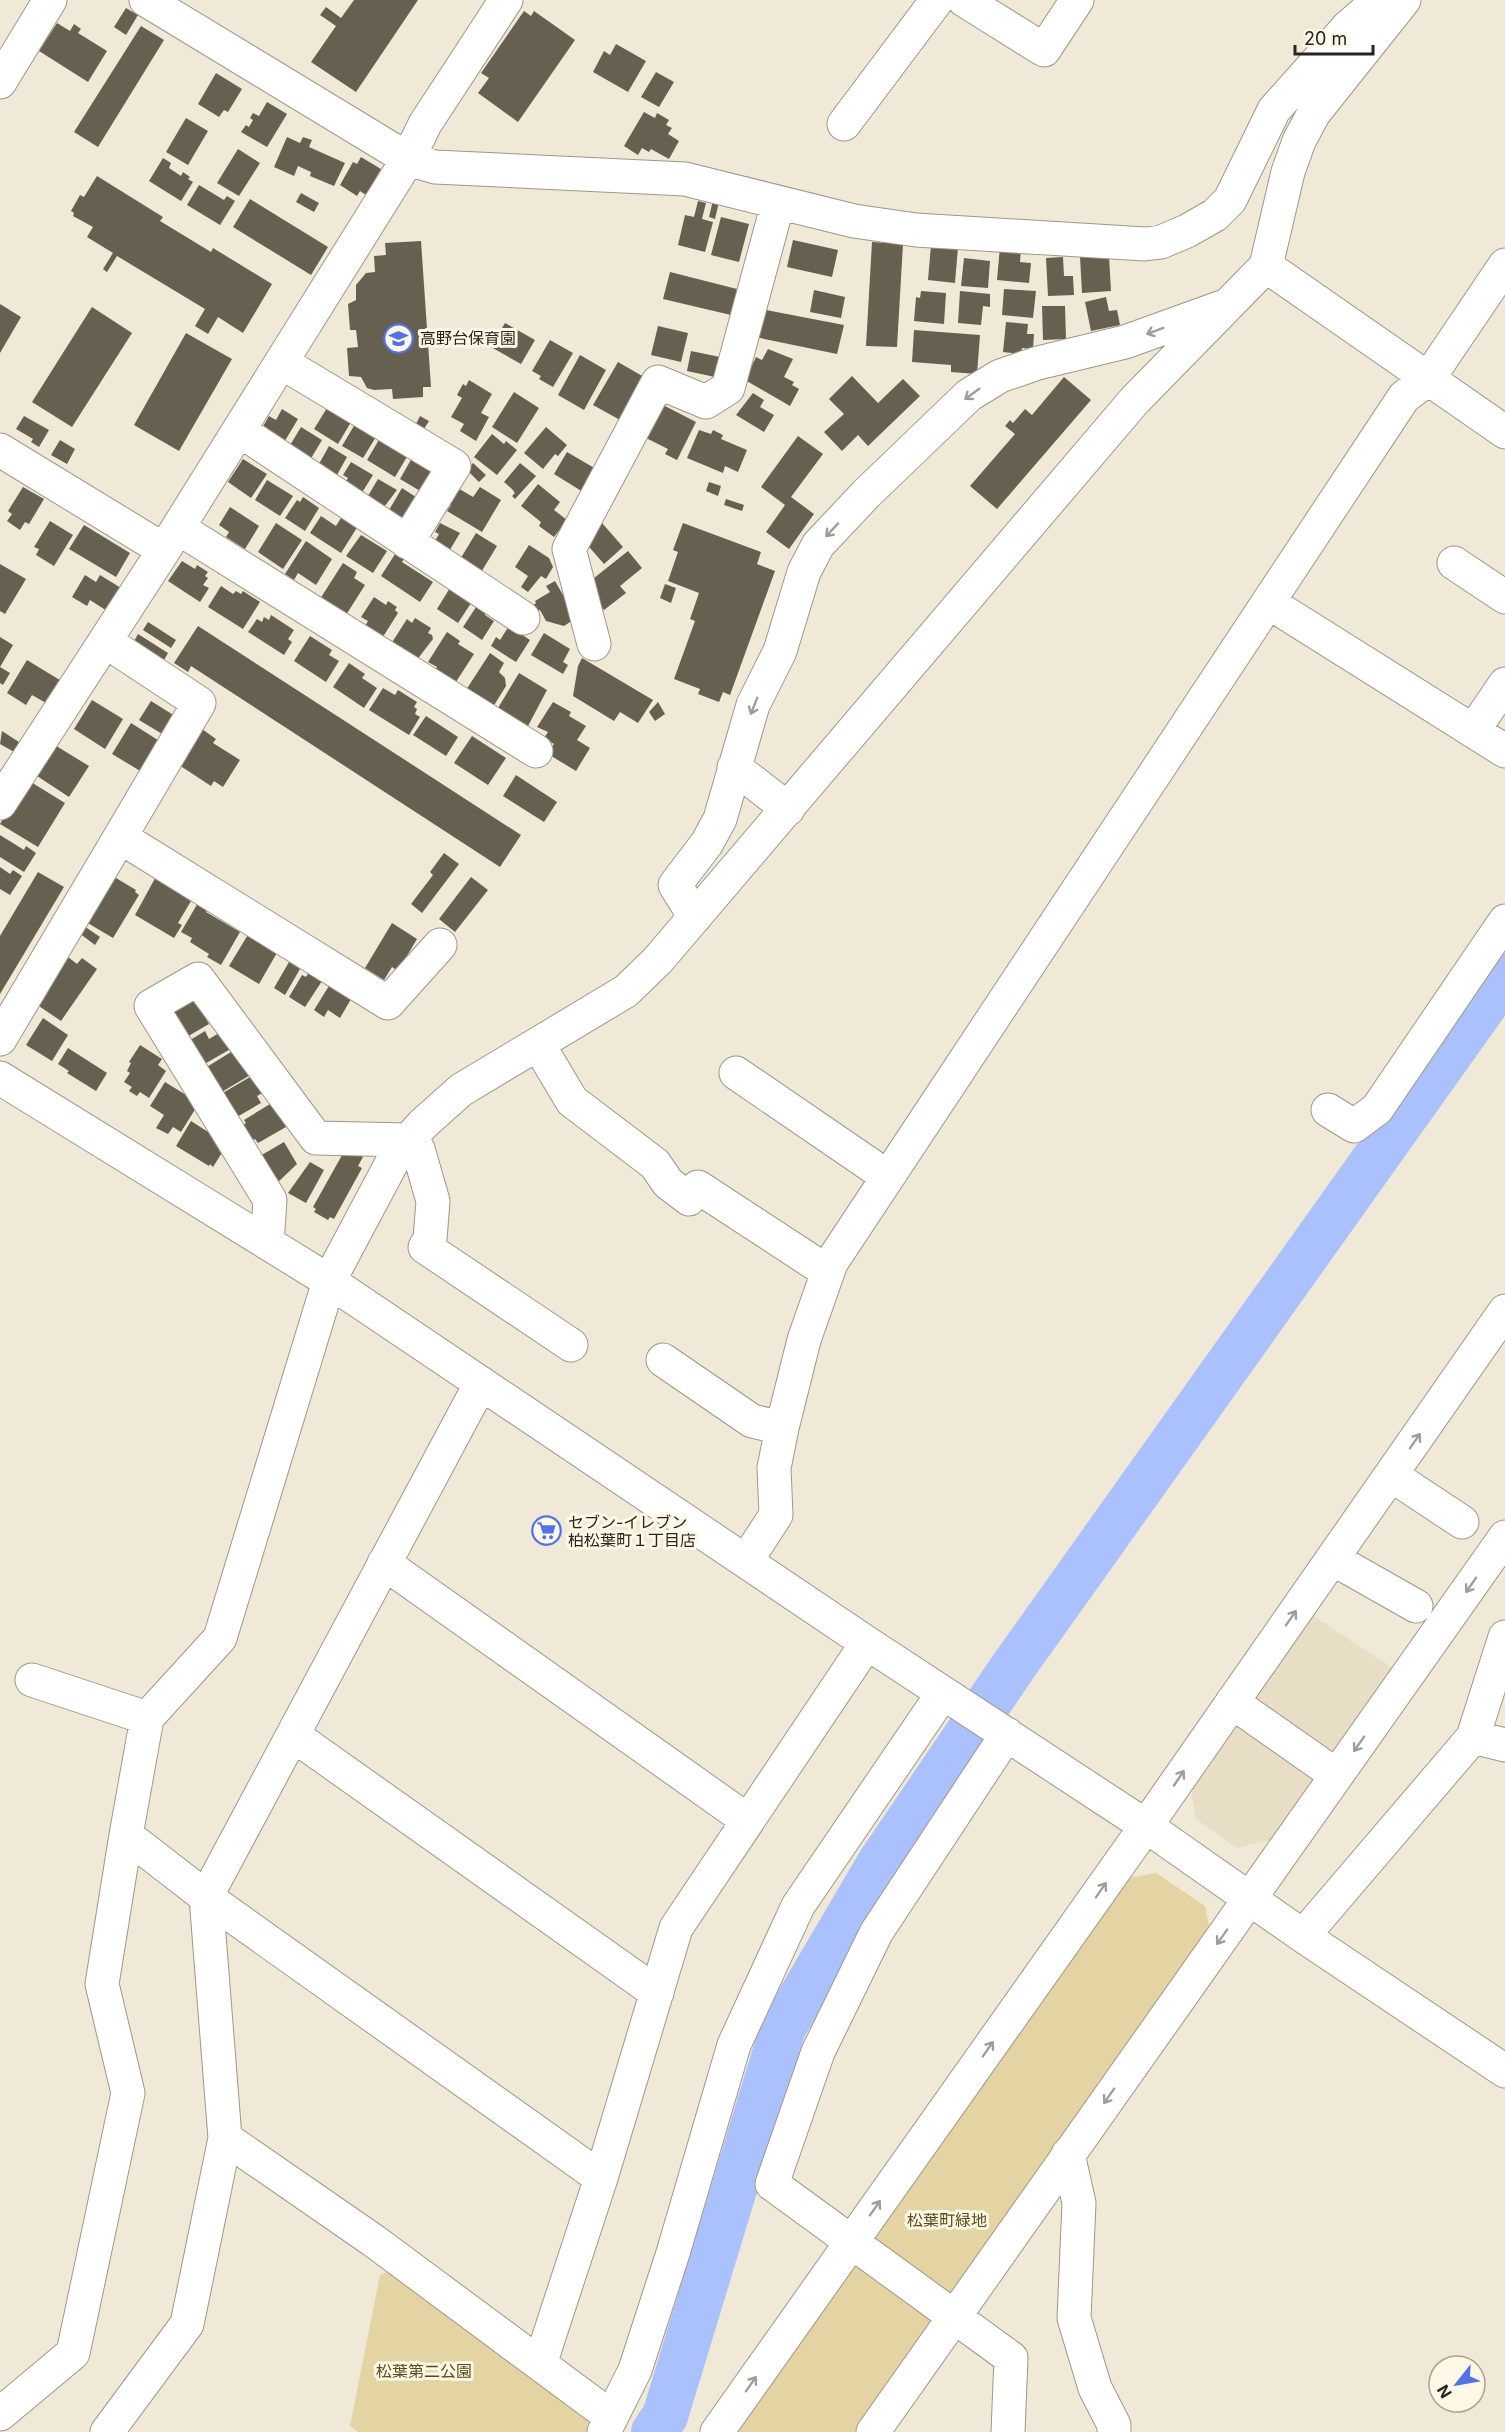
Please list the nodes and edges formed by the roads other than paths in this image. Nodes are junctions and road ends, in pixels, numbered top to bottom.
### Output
1 (50, 0) edge
2 (147, 0) edge
3 (506, 0) edge
4 (937, 0) edge
5 (964, 0) edge
6 (1077, 0) edge
7 (1378, 0) edge
8 (1404, 0) edge
9 (0, 82) edge
10 (844, 124) dead end
11 (408, 159) junction
12 (778, 203) junction
13 (1505, 265) edge
14 (1266, 266) junction
15 (1230, 305) junction
16 (281, 362) junction
17 (1428, 379) junction
18 (239, 430) junction
19 (1505, 432) edge
20 (0, 450) edge
21 (171, 539) junction
22 (407, 542) junction
23 (1454, 563) dead end
24 (1505, 597) edge
25 (1268, 602) junction
26 (523, 618) dead end
27 (105, 641) junction
28 (594, 644) dead end
29 (1505, 684) edge
30 (1473, 731) junction
31 (536, 751) dead end
32 (1505, 751) edge
33 (734, 767) junction
34 (0, 803) edge
35 (788, 809) junction
36 (120, 837) junction
37 (695, 917) junction
38 (1505, 921) edge
39 (440, 945) dead end
40 (0, 1039) edge
41 (538, 1044) junction
42 (736, 1073) dead end
43 (0, 1078) edge
44 (1328, 1110) dead end
45 (408, 1140) junction
46 (888, 1177) junction
47 (267, 1243) junction
48 (828, 1272) junction
49 (329, 1281) junction
50 (1505, 1311) edge
51 (571, 1345) dead end
52 (663, 1360) dead end
53 (481, 1383) junction
54 (782, 1428) junction
55 (1391, 1475) junction
56 (1462, 1522) dead end
57 (1505, 1537) edge
58 (1333, 1559) junction
59 (746, 1561) junction
60 (384, 1563) junction
61 (1416, 1606) dead end
62 (1505, 1637) edge
63 (867, 1643) junction
64 (32, 1680) dead end
65 (950, 1697) junction
66 (1232, 1702) junction
67 (147, 1718) junction
68 (1003, 1731) junction
69 (293, 1735) junction
70 (1473, 1737) junction
71 (1505, 1745) edge
72 (1336, 1775) junction
73 (747, 1820) junction
74 (1146, 1826) junction
75 (126, 1835) junction
76 (206, 1897) junction
77 (1250, 1898) junction
78 (1303, 1936) junction
79 (657, 1993) junction
80 (1505, 2071) edge
81 (225, 2138) junction
82 (1068, 2154) junction
83 (601, 2178) junction
84 (851, 2242) junction
85 (955, 2317) junction
86 (540, 2364) junction
87 (0, 2414) edge
88 (607, 2424) edge
89 (107, 2432) edge
90 (717, 2432) edge
91 (873, 2432) edge
92 (1008, 2432) edge
93 (1114, 2432) edge

1 - 9 street
2 - 11 street
3 - 11 street
4 - 10 street
5 - 6 street
7 - 12 street
8 - 14 street
11 - 12 street
11 - 16 street
12 - 28 street
13 - 17 street
14 - 15 street
14 - 17 street
15 -> 33 street
15 - 35 street
16 - 18 street
16 - 22 street
17 - 19 street
17 - 25 street
18 - 21 street
18 - 22 street
20 - 21 street
21 - 27 street
21 - 31 street
22 - 26 street
23 - 24 street
25 - 30 street
25 - 46 street
27 - 34 street
27 - 36 street
29 - 30 street
30 - 32 street
33 - 35 street
33 - 37 street
35 - 37 street
36 - 39 street
36 - 40 street
37 - 41 street
38 - 44 street
41 - 45 street
41 - 48 street
42 - 46 street
43 - 47 street
45 - 47 street
45 - 49 street
45 - 51 street
46 - 48 street
47 - 49 street
48 - 54 street
49 - 53 street
49 - 67 street
55 -> 50 street
52 - 54 street
53 - 59 street
53 - 60 street
54 - 59 street
55 - 56 street
55 - 58 street
57 -> 72 street
58 - 61 street
66 -> 58 street
59 - 63 street
60 - 69 street
60 - 73 street
62 - 70 street
63 - 65 street
63 - 73 street
64 - 67 street
65 - 68 street
65 - 88 street
66 - 72 street
74 -> 66 street
67 - 75 street
68 - 74 street
68 - 84 street
69 - 76 street
69 - 79 street
70 - 71 street
70 - 78 street
72 - 77 street
73 - 79 street
74 - 77 street
84 -> 74 street
75 - 76 street
75 - 87 street
76 - 81 street
76 - 83 street
77 - 78 street
77 -> 82 street
78 - 80 street
79 - 83 street
81 - 86 street
81 - 89 street
82 - 85 street
82 - 93 street
83 - 86 street
84 - 85 street
90 -> 84 street
85 - 91 street
85 - 92 street
86 - 88 street

